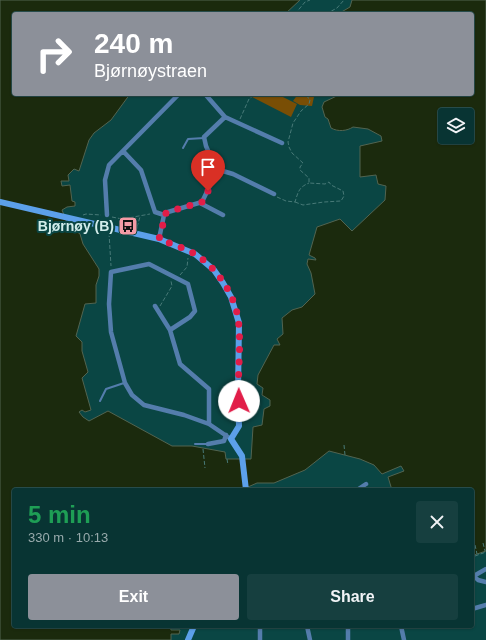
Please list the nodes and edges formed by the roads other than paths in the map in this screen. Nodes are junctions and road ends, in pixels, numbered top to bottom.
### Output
1 (177, 96) edge
2 (207, 96) edge
3 (225, 117) junction
4 (204, 138) junction
5 (282, 144) dead end
6 (184, 148) dead end
7 (122, 151) junction
8 (216, 169) junction
9 (274, 194) road end
10 (0, 202) edge
11 (200, 203) junction
12 (107, 215) road end
13 (164, 215) junction
14 (223, 215) dead end
15 (159, 239) junction
16 (155, 306) road end
17 (170, 330) junction
18 (125, 383) junction
19 (100, 401) dead end
20 (209, 424) junction
21 (230, 438) junction
22 (195, 444) dead end
23 (208, 444) joint
24 (366, 484) dead end
25 (246, 488) edge
26 (360, 488) edge
27 (486, 569) edge
28 (474, 575) edge
29 (474, 577) edge
30 (486, 582) edge
31 (486, 605) edge
32 (474, 609) edge
33 (193, 628) edge
34 (260, 628) edge
35 (307, 628) edge
36 (348, 628) edge
37 (401, 628) edge
38 (188, 640) edge
39 (260, 640) edge
40 (310, 640) edge
41 (348, 640) edge
42 (404, 640) edge

1 - 7 street
2 - 3 street
3 - 4 street
3 - 5 street
4 - 6 lane
4 - 8 street
7 - 12 street
7 - 13 street
8 - 9 street
8 - 11 street
10 - 15 street
11 - 13 street
11 - 14 street
13 - 15 street
15 - 21 street
16 - 17 street
17 - 18 street
17 - 20 street
18 - 19 lane
18 - 20 street
20 - 21 street
21 - 23 street
21 - 25 street
22 - 23 lane
24 - 26 street
27 - 28 street
29 - 30 street
31 - 32 street
33 - 38 street
34 - 39 street
35 - 40 street
36 - 41 street
37 - 42 street

